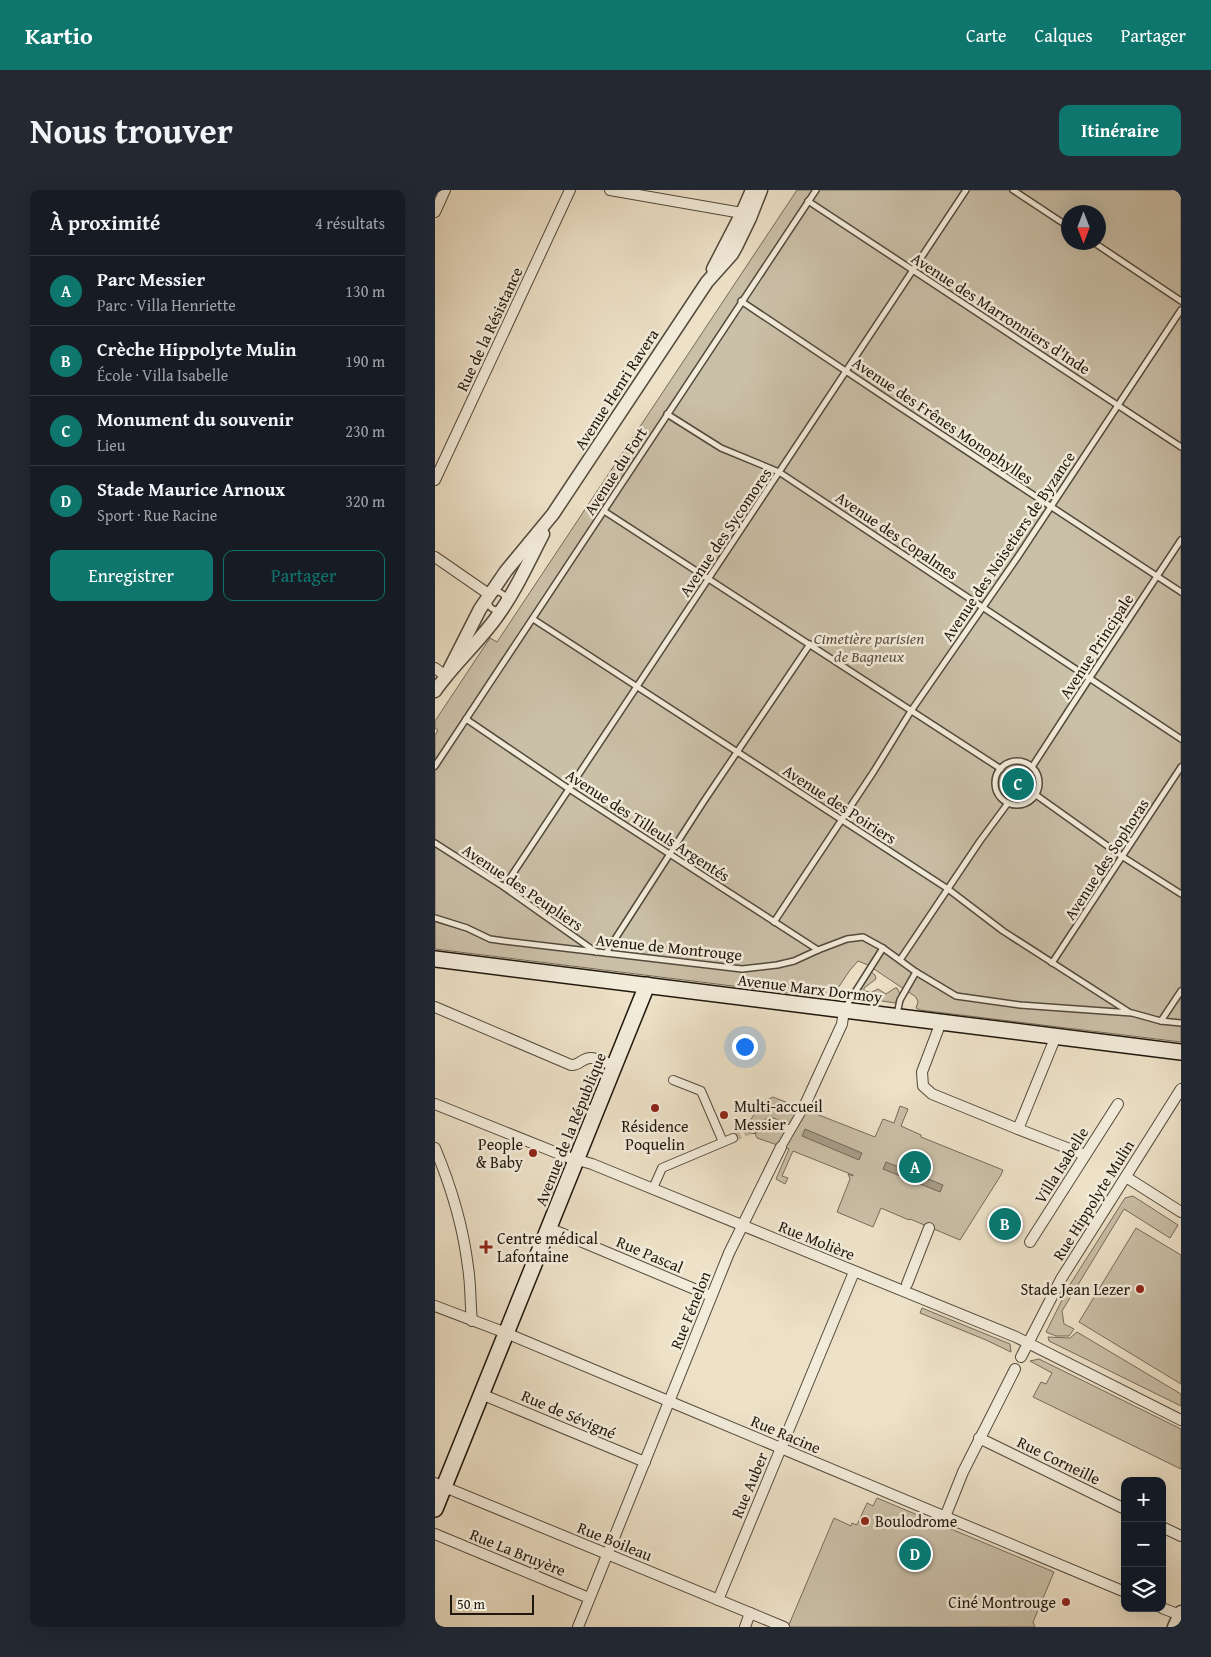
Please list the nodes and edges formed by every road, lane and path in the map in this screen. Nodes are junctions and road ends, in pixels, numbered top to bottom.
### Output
1 (445, 190) edge
2 (570, 190) edge
3 (610, 190) edge
4 (752, 190) edge
5 (761, 190) edge
6 (816, 190) edge
7 (966, 190) edge
8 (1013, 190) edge
9 (808, 201) junction
10 (435, 212) edge
11 (746, 214) junction
12 (1061, 222) edge
13 (1105, 250) edge
14 (913, 270) junction
15 (741, 301) junction
16 (1181, 301) edge
17 (1181, 310) edge
18 (846, 370) junction
19 (1118, 405) junction
20 (667, 414) junction
21 (1181, 447) edge
22 (779, 472) junction
23 (435, 480) edge
24 (1051, 506) junction
25 (604, 511) junction
26 (553, 514) junction
27 (1181, 540) edge
28 (435, 557) edge
29 (1157, 576) junction
30 (708, 578) junction
31 (1181, 592) edge
32 (490, 595) junction
33 (505, 606) junction
34 (982, 607) junction
35 (533, 618) junction
36 (810, 644) junction
37 (440, 672) edge
38 (1089, 678) junction
39 (637, 685) junction
40 (435, 691) edge
41 (911, 710) junction
42 (466, 719) junction
43 (1181, 739) edge
44 (737, 751) junction
45 (435, 766) edge
46 (1032, 767) junction
47 (1181, 767) edge
48 (1001, 769) junction
49 (569, 789) junction
50 (1036, 795) junction
51 (1008, 803) junction
52 (840, 820) junction
53 (435, 843) edge
54 (670, 854) junction
55 (1123, 857) junction
56 (503, 887) junction
57 (948, 889) junction
58 (1181, 894) edge
59 (435, 918) edge
60 (774, 922) junction
61 (883, 948) junction
62 (817, 950) junction
63 (596, 952) junction
64 (606, 953) junction
65 (435, 959) edge
66 (900, 960) junction
67 (1052, 963) junction
68 (916, 972) junction
69 (647, 985) junction
70 (1181, 991) edge
71 (435, 1007) edge
72 (843, 1010) junction
73 (1132, 1013) junction
74 (896, 1017) junction
75 (1161, 1021) junction
76 (941, 1022) junction
77 (1181, 1023) edge
78 (1056, 1036) junction
79 (1181, 1052) edge
80 (614, 1066) junction
81 (673, 1080) dead end
82 (1181, 1089) edge
83 (435, 1104) edge
84 (1117, 1104) dead end
85 (803, 1109) joint
86 (753, 1129) tunnel mouth
87 (1017, 1129) junction
88 (791, 1130) junction
89 (733, 1138) tunnel mouth
90 (723, 1142) junction
91 (781, 1146) joint
92 (435, 1148) edge
93 (1085, 1155) junction
94 (577, 1160) junction
95 (1126, 1177) junction
96 (654, 1188) junction
97 (1181, 1212) edge
98 (743, 1226) junction
99 (549, 1228) junction
100 (929, 1228) dead end
101 (1030, 1242) dead end
102 (854, 1272) junction
103 (907, 1284) dead end
104 (711, 1296) junction
105 (435, 1306) edge
106 (472, 1321) junction
107 (506, 1333) junction
108 (1028, 1343) junction
109 (1021, 1357) dead end
110 (1015, 1369) dead end
111 (481, 1394) junction
112 (669, 1401) junction
113 (1181, 1420) edge
114 (979, 1438) junction
115 (780, 1448) junction
116 (645, 1462) junction
117 (439, 1485) edge
118 (1121, 1507) edge
119 (435, 1509) edge
120 (945, 1517) junction
121 (1166, 1529) edge
122 (435, 1534) edge
123 (1181, 1536) edge
124 (607, 1554) junction
125 (1121, 1590) edge
126 (589, 1598) junction
127 (717, 1600) junction
128 (1166, 1609) edge
129 (751, 1613) junction
130 (1180, 1613) edge
131 (578, 1627) edge
132 (745, 1627) edge
133 (784, 1627) edge
134 (1175, 1627) edge

1 - 10 street
2 - 23 street, Rue de la Résistance
3 - 11 street
4 - 11 street, Avenue Henri Ravera
5 - 11 street, Avenue Henri Ravera
6 - 9 lane, Avenue du Fort
7 - 14 lane, Avenue des Sycomores
8 - 12 lane
9 - 14 lane, Avenue des Marronniers d'Inde
9 - 15 lane, Avenue du Fort
11 - 26 street, Avenue Henri Ravera
13 - 16 lane
14 - 18 lane, Avenue des Sycomores
14 - 19 lane, Avenue des Marronniers d'Inde
15 - 18 lane, Avenue des Frênes Monophylles
15 - 20 lane, Avenue du Fort
17 - 19 lane, Avenue des Noisetiers de Byzance
18 - 22 lane, Avenue des Sycomores
18 - 24 lane, Avenue des Frênes Monophylles
19 - 21 lane, Avenue des Marronniers d'Inde
19 - 24 lane, Avenue des Noisetiers de Byzance
20 - 22 lane, Avenue des Copalmes
20 - 25 lane, Avenue du Fort
22 - 30 lane, Avenue des Sycomores
22 - 34 lane, Avenue des Copalmes
24 - 29 lane, Avenue des Frênes Monophylles
24 - 34 lane, Avenue des Noisetiers de Byzance
25 - 30 lane
25 - 35 lane, Avenue du Fort
26 - 32 street, Avenue Henri Ravera
26 - 33 street, Avenue Henri Ravera
27 - 29 lane, Avenue Principale
28 - 32 street
29 - 31 lane, Avenue des Frênes Monophylles
29 - 38 lane, Avenue Principale
30 - 36 lane
30 - 39 lane, Avenue des Sycomores
32 - 33 lane
32 - 33 lane
32 - 37 street, Avenue Henri Ravera
33 - 37 street, Avenue Henri Ravera
34 - 38 lane, Avenue des Copalmes
34 - 41 lane, Avenue des Noisetiers de Byzance
35 - 39 lane, Avenue des Poiriers
35 - 42 lane, Avenue du Fort
36 - 41 lane
36 - 44 lane
37 - 40 street, Avenue Henri Ravera
38 - 43 lane, Avenue des Copalmes
38 - 46 lane, Avenue Principale
39 - 44 lane, Avenue des Poiriers
39 - 49 lane, Avenue des Sycomores
41 - 48 lane
41 - 52 lane, Avenue des Noisetiers de Byzance
42 - 45 lane, Avenue du Fort
42 - 49 lane, Avenue des Tilleuls Argentés
44 - 52 lane, Avenue des Poiriers
44 - 54 lane
46 - 48 lane
46 - 50 lane
47 - 55 lane, Avenue des Sophoras
48 - 51 lane
49 - 54 lane, Avenue des Tilleuls Argentés
49 - 56 lane, Avenue des Sycomores
50 - 51 lane
50 - 55 lane
51 - 57 lane
52 - 57 lane, Avenue des Poiriers
52 - 60 lane, Avenue des Noisetiers de Byzance
53 - 56 lane, Avenue des Peupliers
54 - 60 lane, Avenue des Tilleuls Argentés
54 - 64 lane
55 - 58 lane
55 - 67 lane, Avenue des Sophoras
56 - 63 lane, Avenue des Peupliers
57 - 66 lane
57 - 67 lane, Avenue des Poiriers
59 - 63 lane, Avenue de Montrouge
60 - 62 lane, Avenue des Tilleuls Argentés
61 - 62 lane, Avenue de Montrouge
61 - 66 lane, Avenue de Montrouge
61 - 72 lane
62 - 64 lane, Avenue de Montrouge
63 - 64 lane, Avenue de Montrouge
65 - 69 main road, Avenue Marx Dormoy
66 - 68 lane, Avenue de Montrouge
67 - 73 lane, Avenue des Poiriers
68 - 73 lane, Avenue de Montrouge
68 - 74 lane
69 - 72 main road, Avenue Marx Dormoy
69 - 80 main road, Avenue de la République
70 - 75 lane
71 - 80 street
72 - 74 main road, Avenue Marx Dormoy
72 - 85 street, Rue Fénelon
73 - 75 lane, Avenue de Montrouge
74 - 76 main road, Avenue Marx Dormoy
75 - 77 lane, Avenue de Montrouge
76 - 78 main road, Avenue Marx Dormoy
76 - 87 street
78 - 79 main road, Avenue Marx Dormoy
78 - 87 street
80 - 94 main road, Avenue de la République
81 - 90 street
82 - 95 street, Rue Hippolyte Mulin
83 - 94 street, Rue Molière
84 - 93 street, Villa Isabelle
85 - 88 street, Rue Fénelon
86 - 88 street
87 - 93 street
88 - 91 street, Rue Fénelon
89 - 90 street
90 - 96 street
91 - 98 street, Rue Fénelon
92 - 106 street
93 - 101 street, Villa Isabelle
94 - 96 street, Rue Molière
94 - 99 main road, Avenue de la République
95 - 97 street
95 - 108 street, Rue Hippolyte Mulin
96 - 98 street, Rue Molière
98 - 102 street, Rue Molière
98 - 104 street, Rue Fénelon
99 - 104 street, Rue Pascal
99 - 107 main road, Avenue de la République
100 - 103 street
102 - 108 street, Rue Molière
102 - 115 street, Rue Auber
104 - 112 street, Rue Fénelon
105 - 106 street, Rue Racine
106 - 107 street, Rue Racine
107 - 111 main road, Avenue de la République
107 - 112 street, Rue Racine
108 - 109 street, Rue Hippolyte Mulin
108 - 113 street, Rue Molière
110 - 114 street
111 - 116 street, Rue de Sévigné
111 - 117 main road, Avenue de la République
112 - 115 street, Rue Racine
112 - 116 street, Rue Fénelon
114 - 118 street, Rue Corneille
114 - 120 street
115 - 120 street, Rue Racine
115 - 127 street, Rue Auber
116 - 124 street, Rue Fénelon
117 - 119 main road, Avenue de la République
117 - 124 street, Rue Boileau
120 - 125 street, Rue Racine
121 - 123 street
122 - 126 street, Rue La Bruyère
124 - 126 street, Rue Fénelon
124 - 127 street, Rue Boileau
126 - 131 street, Rue Fénelon
127 - 129 street, Rue Boileau
128 - 130 street
129 - 132 street
129 - 133 street, Rue Boileau
130 - 134 street

